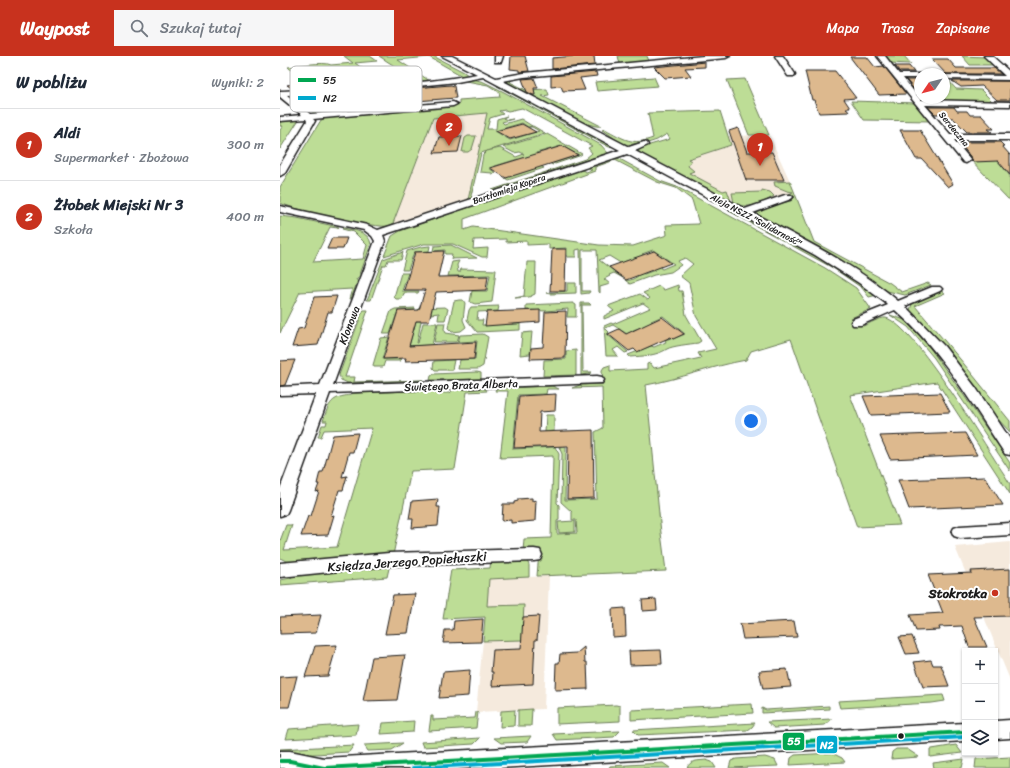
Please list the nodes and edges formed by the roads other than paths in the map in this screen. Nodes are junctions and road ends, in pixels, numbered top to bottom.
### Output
1 (446, 56) edge
2 (726, 56) edge
3 (779, 56) edge
4 (880, 56) edge
5 (988, 56) edge
6 (685, 58) edge
7 (791, 74) dead end
8 (484, 75) junction
9 (896, 76) junction
10 (914, 76) edge
11 (950, 77) edge
12 (1010, 77) edge
13 (495, 80) junction
14 (422, 84) edge
15 (280, 93) edge
16 (290, 93) edge
17 (914, 97) edge
18 (290, 101) edge
19 (950, 103) edge
20 (453, 104) dead end
21 (920, 104) edge
22 (1010, 104) edge
23 (422, 107) edge
24 (303, 112) edge
25 (364, 112) edge
26 (309, 117) junction
27 (280, 119) edge
28 (948, 137) junction
29 (1010, 137) edge
30 (644, 145) dead end
31 (626, 150) junction
32 (966, 160) dead end
33 (280, 173) edge
34 (788, 197) dead end
35 (280, 209) edge
36 (745, 214) junction
37 (377, 234) junction
38 (936, 289) dead end
39 (897, 306) junction
40 (857, 322) dead end
41 (597, 380) dead end
42 (325, 390) junction
43 (280, 392) edge
44 (1010, 450) edge
45 (280, 510) edge
46 (1010, 529) edge
47 (960, 532) dead end
48 (534, 555) dead end
49 (280, 570) edge
50 (1010, 729) edge
51 (998, 730) edge
52 (962, 732) edge
53 (280, 761) edge
54 (323, 768) edge

1 - 8 street, Aleja NSZZ "Solidarność"
2 - 6 street
3 - 7 street
4 - 9 street, Serdeczna
5 - 12 street
6 - 13 street
8 - 13 street, Aleja NSZZ "Solidarność"
8 - 14 street
9 - 10 street
9 - 17 street, Serdeczna
11 - 12 street
13 - 31 street, Aleja NSZZ "Solidarność"
15 - 16 street
15 - 18 street
19 - 22 street
20 - 23 street
21 - 28 street, Serdeczna
24 - 26 street
25 - 26 street
26 - 27 street
26 - 33 street
28 - 29 street
28 - 32 street, Serdeczna
30 - 31 street, Bartłomieja Kopera
31 - 36 street, Aleja NSZZ "Solidarność"
31 - 37 street, Bartłomieja Kopera
34 - 36 street
35 - 37 street
36 - 39 street, Aleja NSZZ "Solidarność"
37 - 42 street, Klonowa
38 - 39 street
39 - 40 street
39 - 44 street, Aleja NSZZ "Solidarność"
41 - 42 street, Świętego Brata Alberta
42 - 43 street, Świętego Brata Alberta
42 - 45 street, Klonowa
46 - 47 street
48 - 49 street, Księdza Jerzego Popiełuszki
50 - 51 street
52 - 54 street
53 - 54 street

